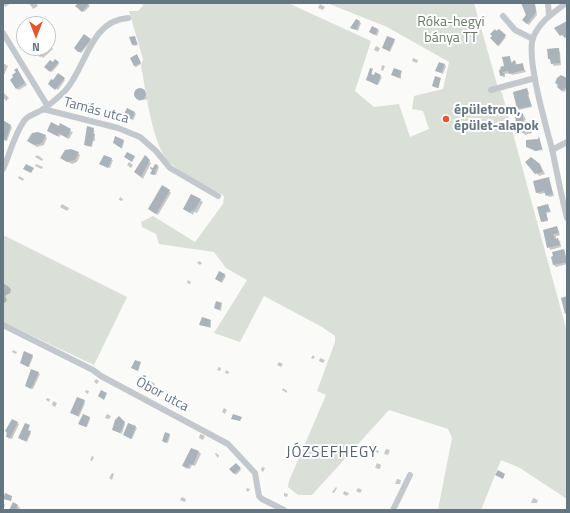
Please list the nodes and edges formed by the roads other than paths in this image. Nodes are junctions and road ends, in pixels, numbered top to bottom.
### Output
1 (548, 3) edge
2 (566, 3) edge
3 (503, 16) dead end
4 (549, 16) junction
5 (128, 18) dead end
6 (3, 33) edge
7 (533, 39) junction
8 (535, 78) junction
9 (491, 90) dead end
10 (45, 107) junction
11 (567, 142) edge
12 (552, 150) junction
13 (3, 169) edge
14 (218, 196) dead end
15 (567, 218) edge
16 (3, 325) edge
17 (410, 475) dead end
18 (284, 510) edge
19 (393, 510) edge

1 - 4 street
2 - 4 street
3 - 7 street
4 - 7 street
5 - 10 street, Tamás utca
6 - 10 street
7 - 8 street
8 - 9 street
8 - 12 street
10 - 13 street, Tamás utca
10 - 14 street, Tamás utca
11 - 12 street
12 - 15 street
16 - 18 street, Óbor utca
17 - 19 street

